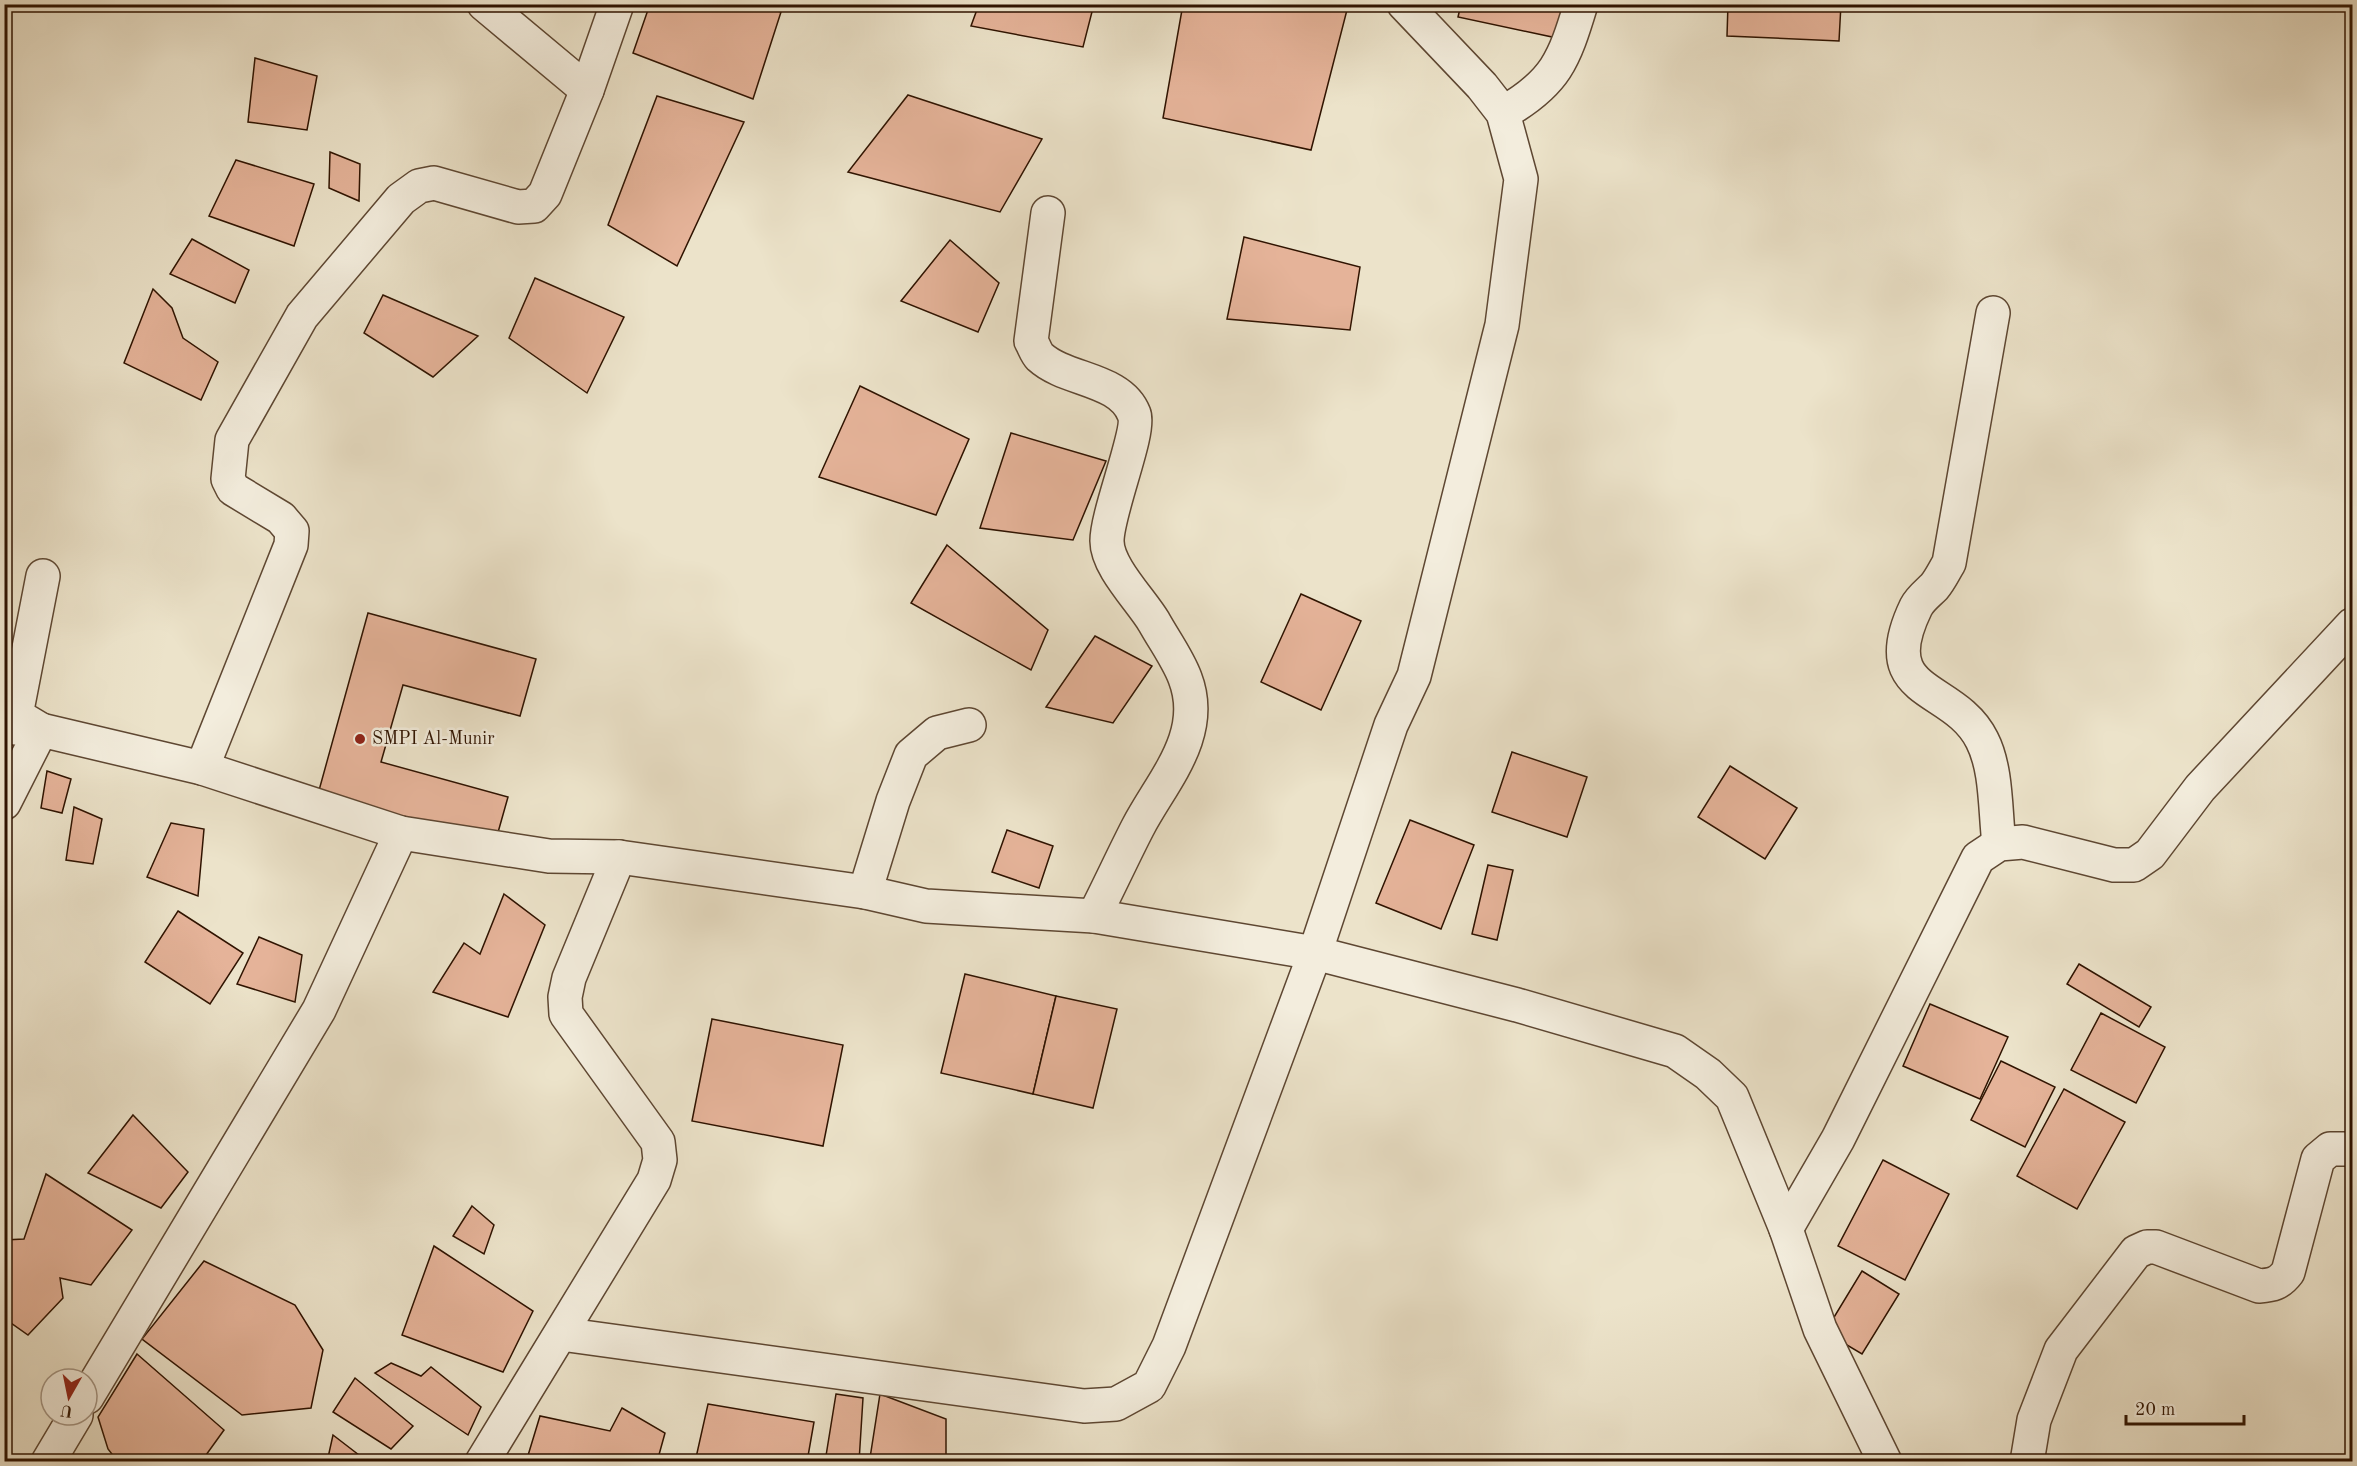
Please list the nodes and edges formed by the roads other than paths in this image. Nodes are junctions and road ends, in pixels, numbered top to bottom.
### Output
1 (484, 4) edge
2 (617, 4) edge
3 (1404, 4) edge
4 (1581, 4) edge
5 (587, 90) junction
6 (1503, 113) junction
7 (1048, 213) dead end
8 (1993, 313) dead end
9 (43, 576) dead end
10 (2352, 625) edge
11 (969, 724) dead end
12 (4, 727) edge
13 (40, 730) junction
14 (202, 768) junction
15 (4, 802) edge
16 (401, 833) junction
17 (1999, 844) junction
18 (619, 857) junction
19 (865, 892) junction
20 (1094, 916) junction
21 (1315, 953) junction
22 (2352, 1149) edge
23 (1786, 1229) junction
24 (561, 1334) junction
25 (99, 1377) edge
26 (69, 1427) edge
27 (48, 1461) edge
28 (482, 1461) edge
29 (1885, 1461) edge
30 (2027, 1461) edge

1 - 5 street
2 - 5 street
3 - 6 street
4 - 6 street
5 - 14 street
6 - 21 street
7 - 20 street
8 - 17 street
9 - 13 street
10 - 17 street
11 - 19 street
12 - 13 street
13 - 14 street
13 - 15 street
14 - 16 street
16 - 18 street
16 - 25 street
17 - 23 street
18 - 19 street
18 - 24 street
19 - 20 street
20 - 21 street
21 - 23 street
21 - 24 street
22 - 30 street
23 - 29 street
24 - 28 street
26 - 27 street

